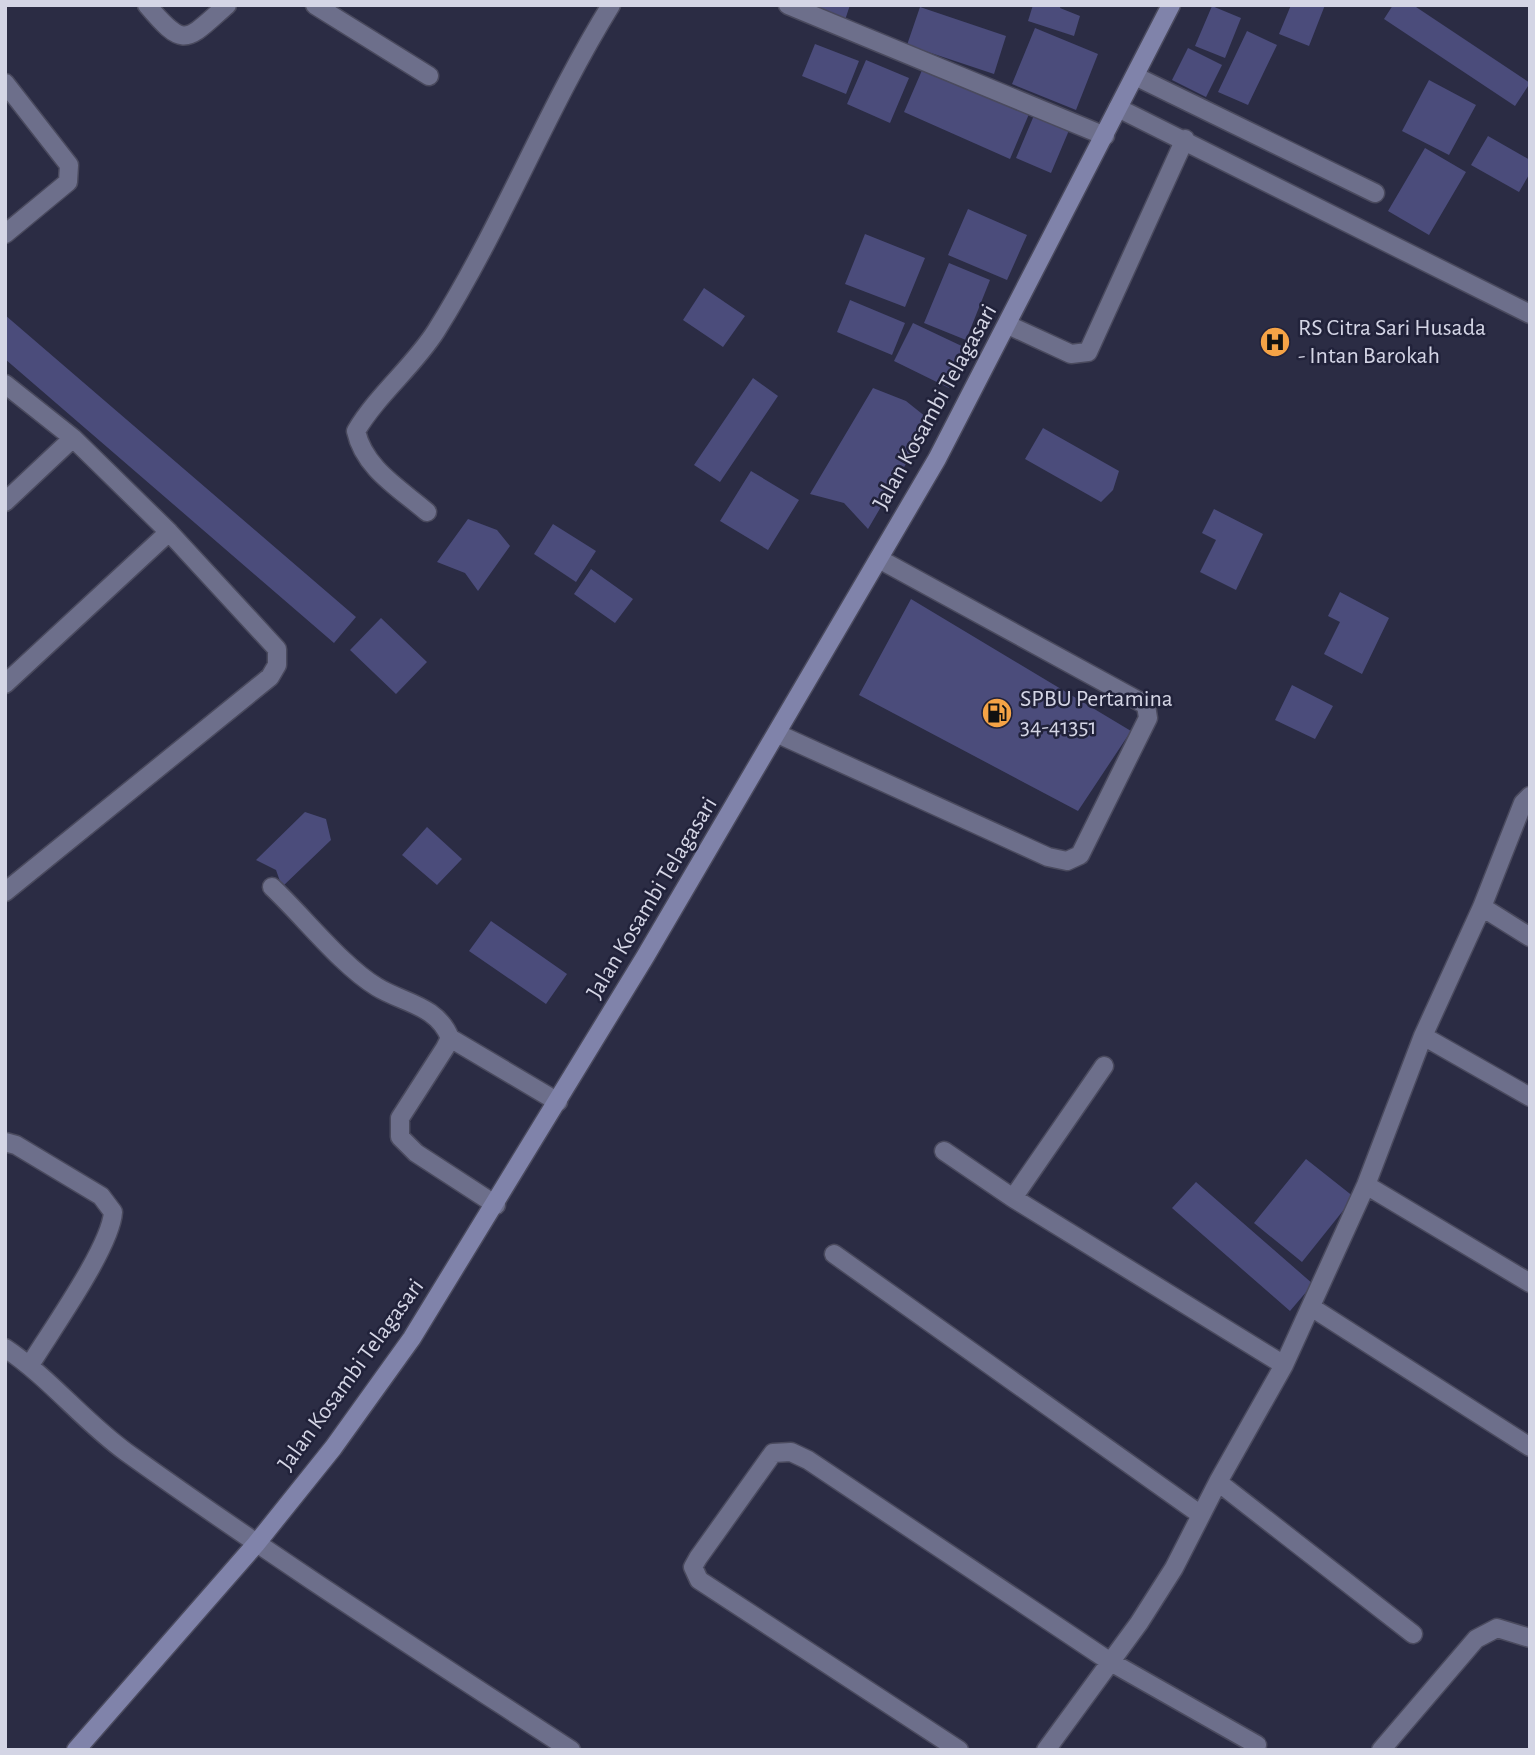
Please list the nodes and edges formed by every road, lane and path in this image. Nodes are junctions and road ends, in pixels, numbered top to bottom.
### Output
1 (147, 5) edge
2 (227, 5) edge
3 (315, 5) edge
4 (611, 5) edge
5 (788, 5) edge
6 (1171, 5) edge
7 (429, 76) dead end
8 (1135, 76) junction
9 (5, 83) edge
10 (1118, 108) junction
11 (1105, 136) junction
12 (1185, 139) junction
13 (1375, 193) dead end
14 (5, 234) edge
15 (1530, 314) edge
16 (1009, 325) junction
17 (5, 384) edge
18 (74, 438) junction
19 (5, 502) edge
20 (427, 512) dead end
21 (169, 532) junction
22 (879, 559) junction
23 (5, 684) edge
24 (778, 734) junction
25 (1530, 796) edge
26 (272, 887) dead end
27 (5, 892) edge
28 (1482, 907) junction
29 (1530, 937) edge
30 (1423, 1036) junction
31 (450, 1038) junction
32 (1104, 1066) dead end
33 (1530, 1097) edge
34 (558, 1102) junction
35 (5, 1142) edge
36 (944, 1151) dead end
37 (1366, 1185) junction
38 (1013, 1198) junction
39 (496, 1205) junction
40 (834, 1254) dead end
41 (1530, 1283) edge
42 (1311, 1307) junction
43 (5, 1348) edge
44 (30, 1365) junction
45 (1284, 1365) junction
46 (1530, 1447) edge
47 (1218, 1482) junction
48 (1201, 1515) junction
49 (256, 1544) junction
50 (1413, 1634) dead end
51 (1530, 1638) edge
52 (1109, 1661) junction
53 (1256, 1745) dead end
54 (76, 1750) edge
55 (571, 1750) edge
56 (959, 1750) edge
57 (1046, 1750) edge
58 (1381, 1750) edge

1 - 2 street
3 - 7 street
4 - 20 street
5 - 11 street
6 - 8 main road, Jalan Kosambi Telagasari
8 - 10 main road, Jalan Kosambi Telagasari
8 - 13 street
9 - 14 street
10 - 11 main road, Jalan Kosambi Telagasari
10 - 12 street
11 - 16 main road, Jalan Kosambi Telagasari
12 - 15 street
12 - 16 street
16 - 22 main road, Jalan Kosambi Telagasari
17 - 18 street
18 - 19 street
18 - 21 street
21 - 23 street
21 - 27 street
22 - 24 main road, Jalan Kosambi Telagasari
22 - 24 street
24 - 34 main road, Jalan Kosambi Telagasari
25 - 28 street
26 - 31 street
28 - 29 street
28 - 30 street
30 - 33 street
30 - 37 street
31 - 34 street
31 - 39 street
32 - 38 street
34 - 39 main road, Jalan Kosambi Telagasari
35 - 44 street
36 - 38 street
37 - 41 street
37 - 42 street
38 - 45 street
39 - 49 main road, Jalan Kosambi Telagasari
40 - 48 street
42 - 45 street
42 - 46 street
43 - 44 street
44 - 49 street
45 - 47 street
47 - 48 street
47 - 50 street
48 - 52 street
49 - 54 main road, Jalan Kosambi Telagasari
49 - 55 street
51 - 58 street
52 - 53 street
52 - 56 street
52 - 57 street

